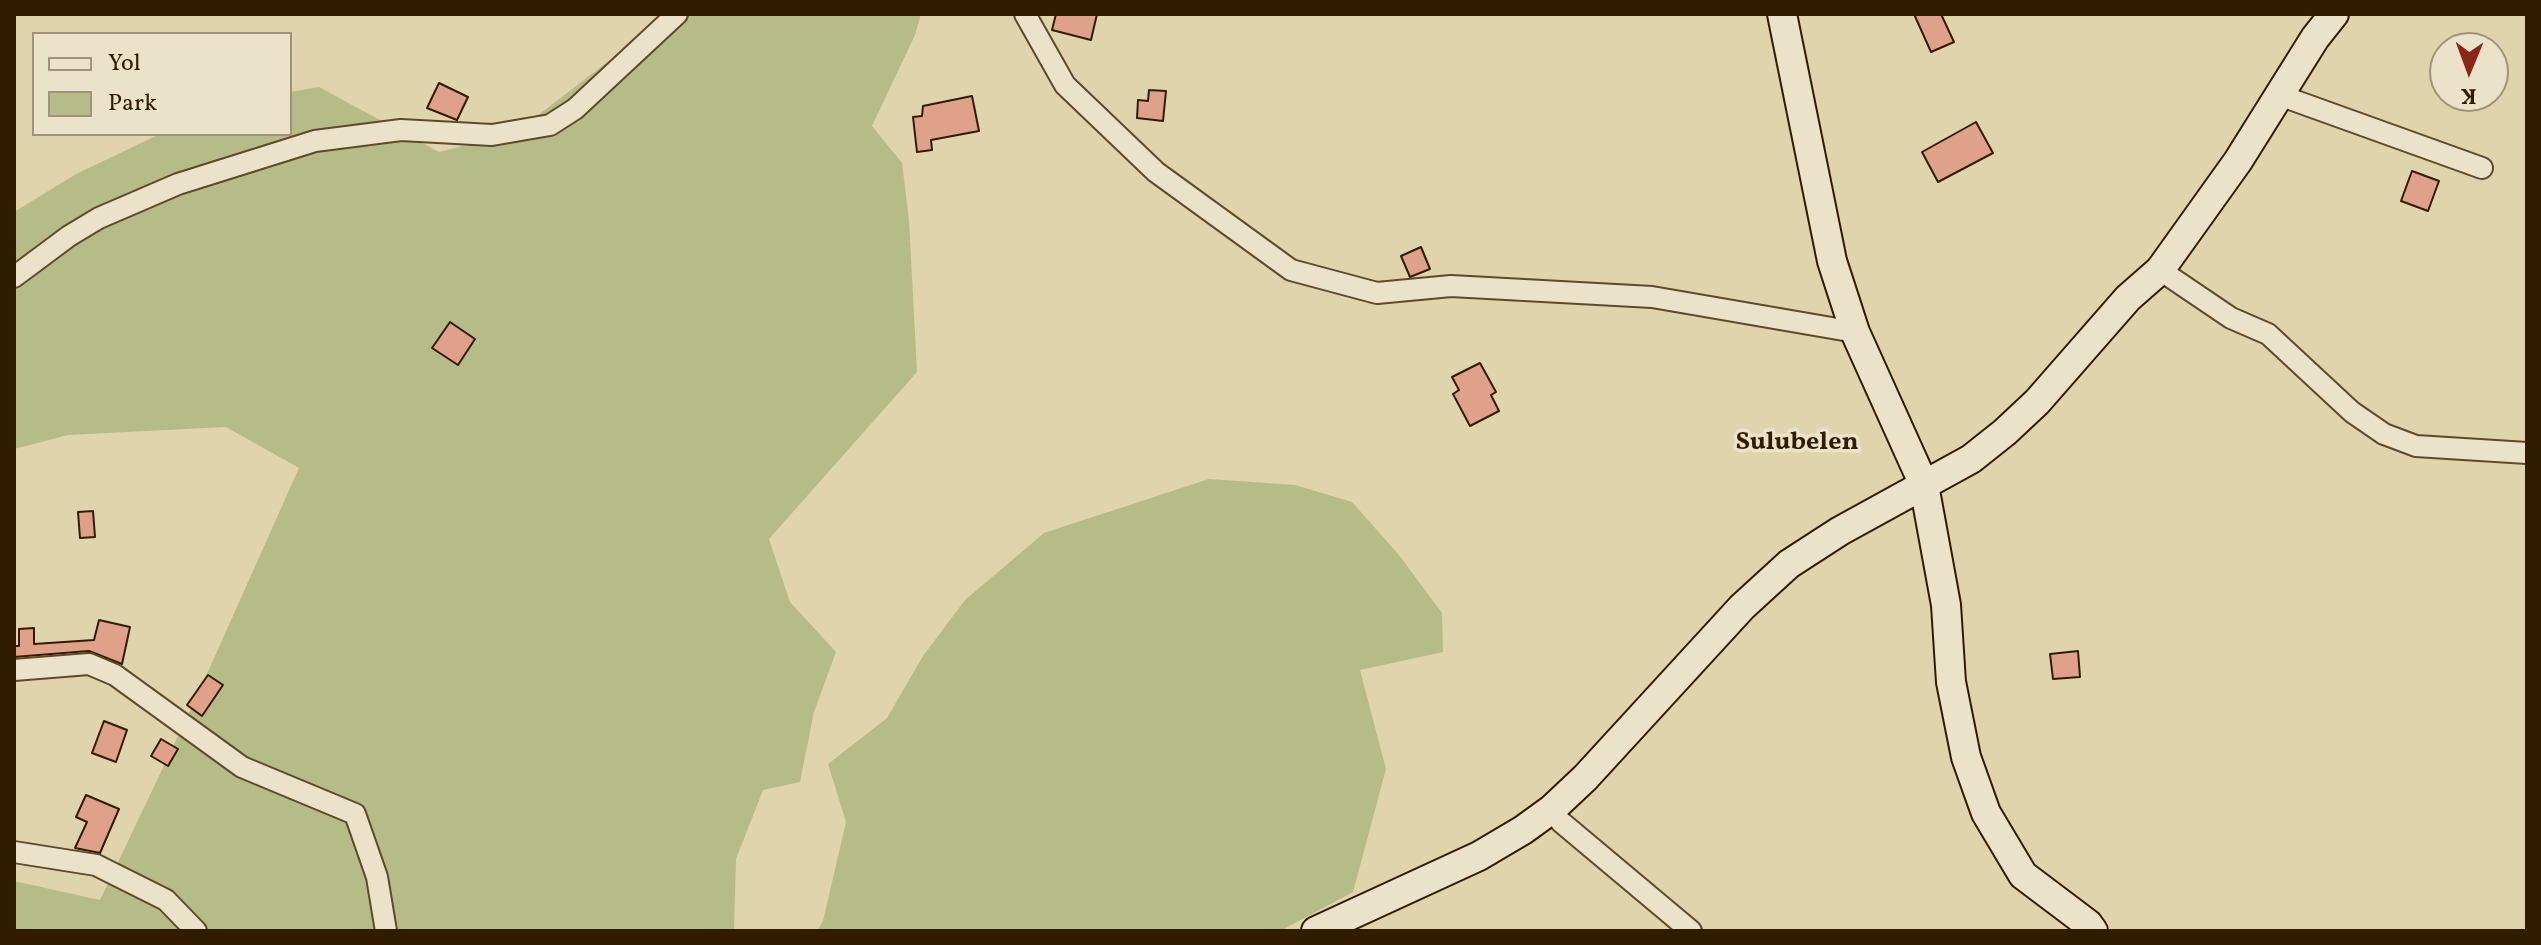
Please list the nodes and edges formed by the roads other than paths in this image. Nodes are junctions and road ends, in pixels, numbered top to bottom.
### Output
1 (677, 14) edge
2 (1025, 14) edge
3 (1782, 14) edge
4 (2334, 14) edge
5 (2279, 95) junction
6 (2482, 168) dead end
7 (14, 277) edge
8 (2152, 278) junction
9 (1855, 332) junction
10 (2527, 453) edge
11 (1926, 492) junction
12 (14, 670) edge
13 (1561, 822) junction
14 (14, 852) edge
15 (1379, 909) junction
16 (196, 931) edge
17 (386, 931) edge
18 (1316, 931) edge
19 (1348, 931) edge
20 (1691, 931) edge
21 (2093, 931) edge

1 - 7 street
2 - 9 street
3 - 9 main road
4 - 5 main road
5 - 6 street
5 - 8 main road
8 - 10 street
8 - 11 main road
9 - 11 main road
11 - 13 main road
11 - 15 main road
11 - 21 main road
12 - 17 street
13 - 15 main road
13 - 20 street
14 - 16 street
15 - 18 main road
15 - 19 main road

